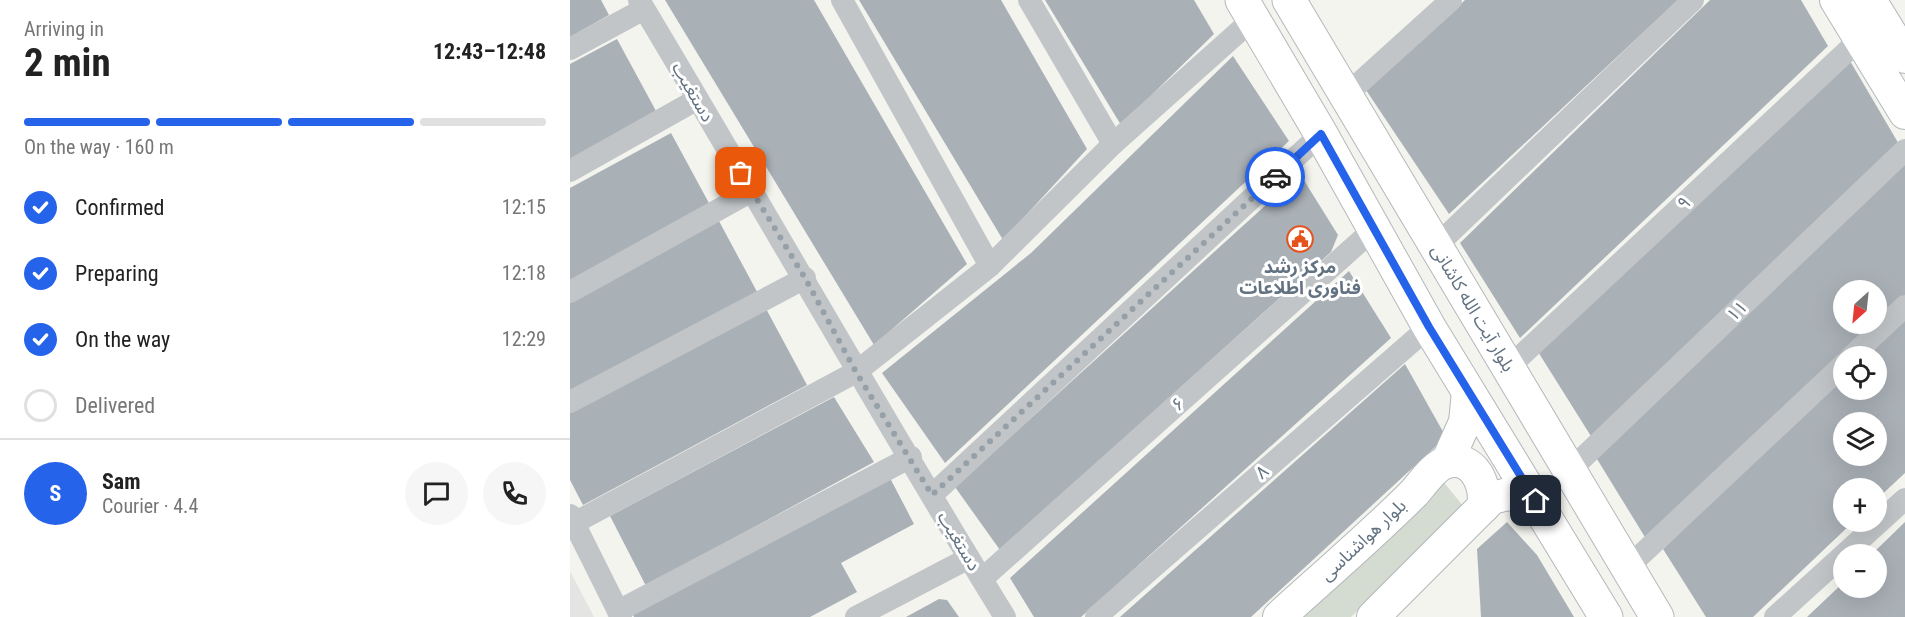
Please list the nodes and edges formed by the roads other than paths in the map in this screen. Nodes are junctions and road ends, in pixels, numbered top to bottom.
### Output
1 (842, 0) edge
2 (1029, 0) edge
3 (1289, 0) edge
4 (1451, 0) edge
5 (1693, 0) edge
6 (1836, 0) edge
7 (642, 4) edge
8 (1878, 4) edge
9 (1248, 10) edge
10 (1860, 39) junction
11 (570, 49) edge
12 (1905, 57) edge
13 (1346, 95) junction
14 (696, 100) junction
15 (1905, 113) edge
16 (1321, 134) junction
17 (1113, 144) junction
18 (1905, 150) edge
19 (570, 171) edge
20 (752, 191) junction
21 (1374, 229) junction
22 (1436, 246) junction
23 (990, 266) junction
24 (805, 278) junction
25 (570, 292) edge
26 (1905, 306) edge
27 (1429, 327) junction
28 (1863, 346) edge
29 (1508, 368) junction
30 (856, 372) junction
31 (1833, 374) edge
32 (1468, 392) junction
33 (570, 402) edge
34 (910, 457) junction
35 (1447, 462) junction
36 (1569, 471) junction
37 (932, 495) junction
38 (1534, 497) junction
39 (1905, 499) edge
40 (1483, 507) junction
41 (572, 519) edge
42 (969, 558) junction
43 (1627, 568) junction
44 (982, 579) junction
45 (619, 614) edge
46 (856, 617) edge
47 (1005, 617) edge
48 (1096, 617) edge
49 (1279, 617) edge
50 (1373, 617) edge
51 (1606, 617) edge
52 (1656, 617) edge
53 (1775, 617) edge

1 - 23 street
2 - 17 street
3 - 13 main road, بلوار آیت الله کاشانی
4 - 13 street
5 - 22 street
6 - 10 main road
7 - 11 street
7 - 14 street, دستغیب
8 - 12 main road
9 - 16 main road
9 - 17 street
10 - 15 main road
10 - 29 street, ۹
13 - 22 main road, بلوار آیت الله کاشانی
14 - 19 street
14 - 20 street, دستغیب
16 - 21 main road
16 - 37 street
17 - 23 street
18 - 36 street, ۱۱
20 - 24 street, دستغیب
20 - 25 street
21 - 27 main road
21 - 44 street, ۶
22 - 29 main road, بلوار آیت الله کاشانی
23 - 30 street
24 - 30 street, دستغیب
24 - 33 street
26 - 28 street
27 - 32 main road
27 - 48 street, ۸
29 - 36 main road, بلوار آیت الله کاشانی
30 - 34 street, دستغیب
30 - 41 street
31 - 43 street
32 - 35 main road
32 - 38 main road
34 - 37 street, دستغیب
34 - 45 street
35 - 40 main road
35 - 49 main road, بلوار هواشناسی
36 - 43 main road, بلوار آیت الله کاشانی
37 - 42 street, دستغیب
38 - 40 main road
38 - 51 main road
39 - 53 street
40 - 50 main road
41 - 45 street
42 - 44 street, دستغیب
42 - 46 street
43 - 52 main road, بلوار آیت الله کاشانی
44 - 47 street, دستغیب

